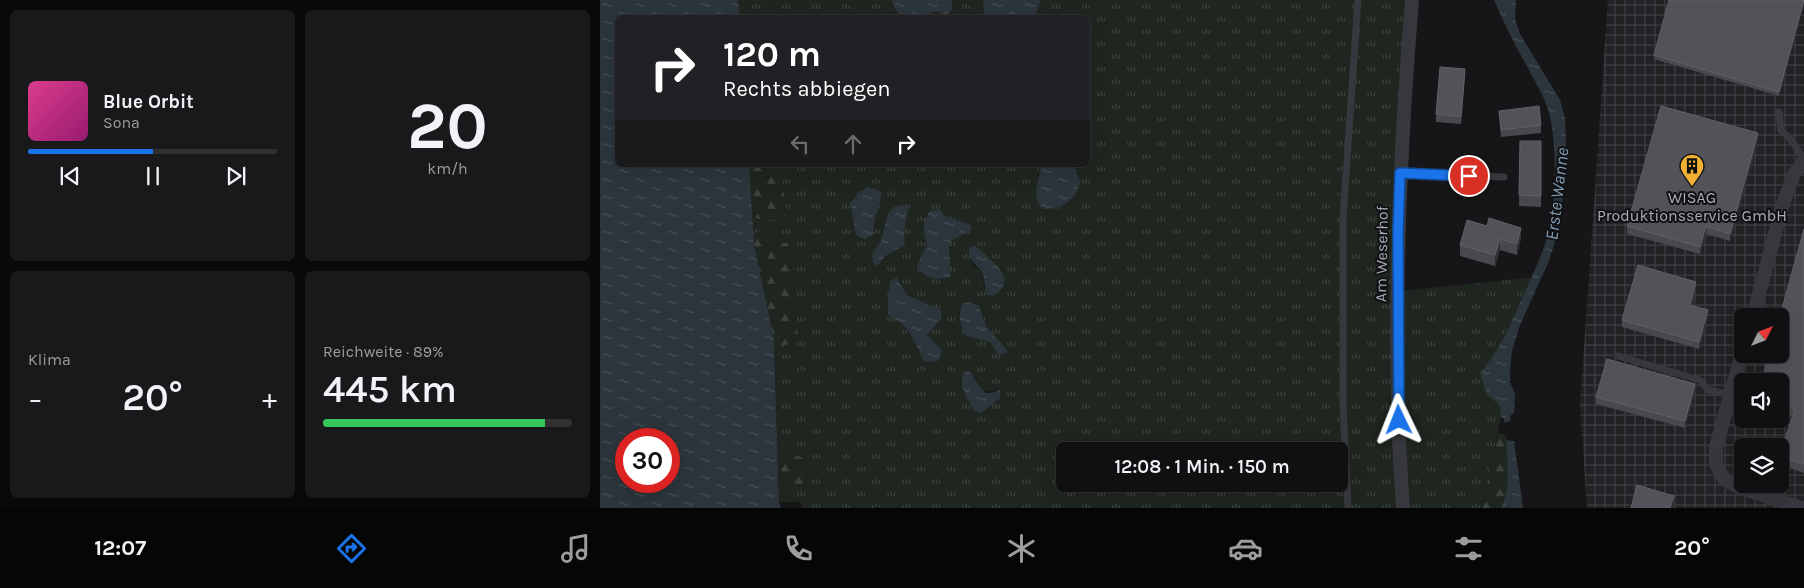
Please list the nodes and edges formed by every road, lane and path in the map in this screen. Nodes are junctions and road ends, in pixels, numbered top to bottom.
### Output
1 (1358, 0) edge
2 (1412, 0) edge
3 (1779, 112) dead end
4 (1804, 160) edge
5 (1400, 173) junction
6 (1504, 177) dead end
7 (1755, 308) edge
8 (1618, 356) dead end
9 (1739, 363) edge
10 (1731, 395) junction
11 (1348, 508) edge
12 (1403, 508) edge
13 (1802, 508) edge

1 - 11 lane
2 - 5 street, Am Weserhof
3 - 4 lane
4 - 7 street
5 - 6 lane
5 - 12 street, Am Weserhof
8 - 10 lane
9 - 10 street
10 - 13 street

